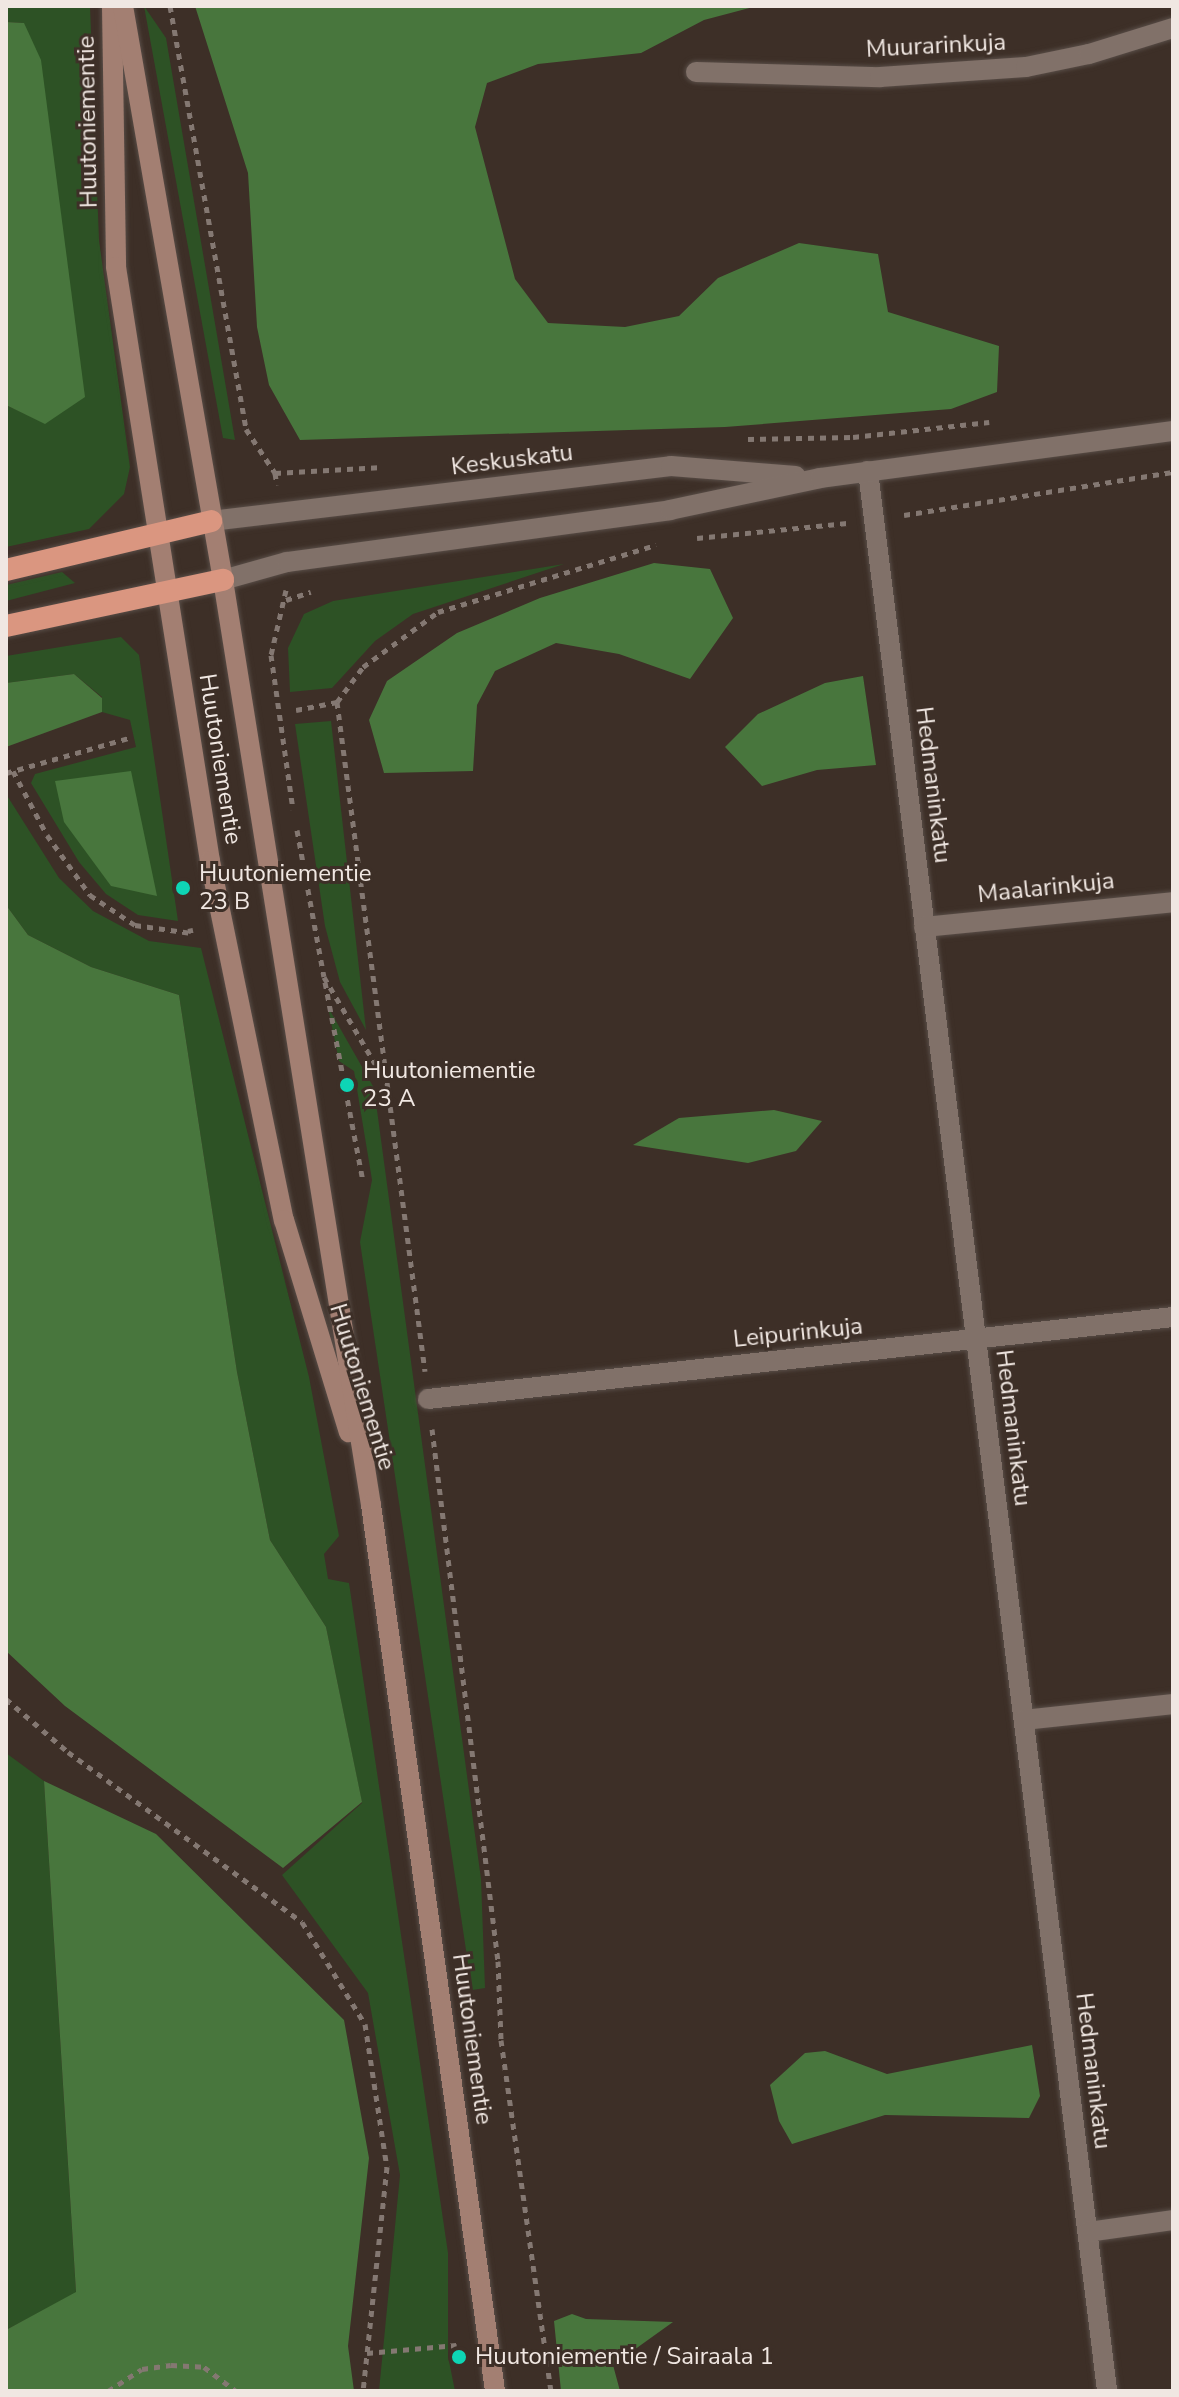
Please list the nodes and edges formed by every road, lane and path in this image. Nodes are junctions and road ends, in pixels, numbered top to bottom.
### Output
1 (112, 6) edge
2 (123, 6) edge
3 (1173, 28) edge
4 (696, 72) dead end
5 (1173, 431) edge
6 (868, 471) junction
7 (1173, 472) edge
8 (820, 478) junction
9 (873, 520) junction
10 (211, 521) junction
11 (158, 532) junction
12 (687, 539) dead end
13 (671, 540) dead end
14 (6, 570) edge
15 (223, 580) junction
16 (167, 591) junction
17 (6, 626) edge
18 (337, 702) junction
19 (296, 710) dead end
20 (129, 738) dead end
21 (13, 771) junction
22 (6, 773) edge
23 (1173, 902) edge
24 (924, 927) junction
25 (191, 933) dead end
26 (324, 977) dead end
27 (363, 1181) dead end
28 (1173, 1317) edge
29 (976, 1339) junction
30 (428, 1399) junction
31 (371, 1505) junction
32 (6, 1699) edge
33 (1173, 1704) edge
34 (1024, 1720) junction
35 (1173, 2220) edge
36 (1088, 2232) junction
37 (367, 2353) junction
38 (459, 2357) dead end
39 (363, 2390) edge
40 (108, 2391) edge
41 (236, 2391) edge
42 (354, 2391) edge
43 (495, 2391) edge
44 (551, 2391) edge
45 (1107, 2391) edge

1 - 11 main road, Huutoniementie
2 - 10 main road, Huutoniementie
3 - 4 street, Muurarinkuja
5 - 6 street, Keskuskatu
6 - 8 street, Keskuskatu
6 - 9 street, Hedmaninkatu
7 - 9 path
8 - 10 street, Keskuskatu
8 - 15 street, Keskuskatu
9 - 12 path
9 - 24 street, Hedmaninkatu
10 - 11 highway
10 - 15 main road, Huutoniementie
11 - 14 highway
11 - 16 main road, Huutoniementie
13 - 18 path
15 - 16 highway
15 - 31 main road, Huutoniementie
16 - 17 highway
16 - 31 main road, Huutoniementie
18 - 19 path
18 - 30 path
20 - 21 path
21 - 22 path
21 - 25 path
23 - 24 street, Maalarinkuja
24 - 29 street, Hedmaninkatu
26 - 27 path
28 - 29 street, Leipurinkuja
29 - 30 street, Leipurinkuja
29 - 34 street, Hedmaninkatu
30 - 44 path
31 - 43 main road, Huutoniementie
32 - 37 path
33 - 34 street
34 - 36 street, Hedmaninkatu
35 - 36 street
36 - 45 street, Hedmaninkatu
37 - 38 path
37 - 39 path
39 - 42 path
40 - 41 path

